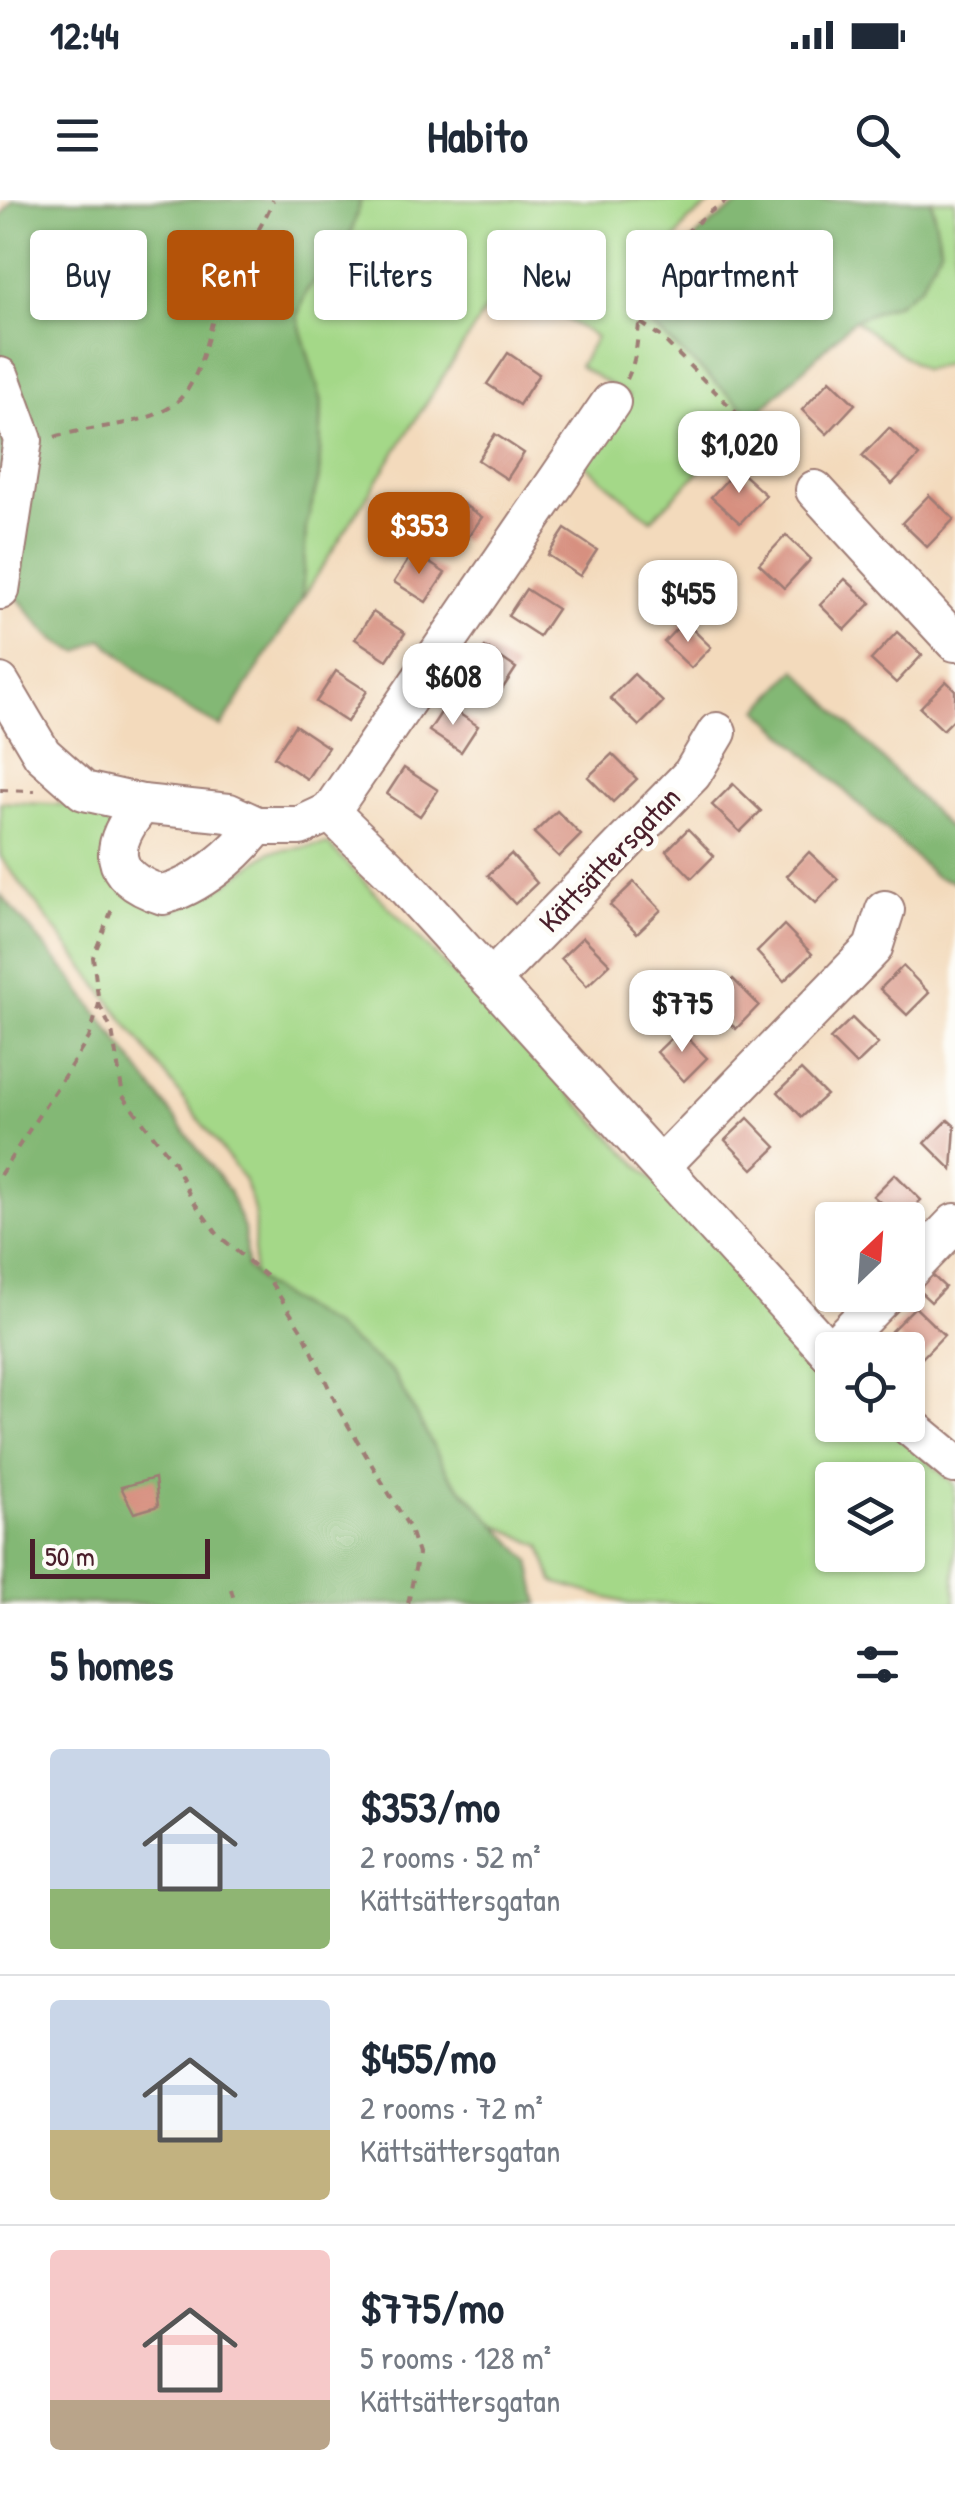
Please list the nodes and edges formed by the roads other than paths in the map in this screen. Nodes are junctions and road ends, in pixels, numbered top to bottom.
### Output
1 (0, 377) edge
2 (611, 402) road end
3 (815, 490) road end
4 (0, 590) edge
5 (955, 642) edge
6 (0, 683) edge
7 (717, 732) dead end
8 (142, 804) junction
9 (330, 812) junction
10 (256, 826) junction
11 (885, 910) dead end
12 (491, 980) junction
13 (661, 1166) junction
14 (955, 1223) edge
15 (925, 1254) edge
16 (869, 1312) edge
17 (851, 1332) edge
18 (815, 1336) edge
19 (925, 1439) edge
20 (955, 1464) edge

1 - 4 street
2 - 9 street
3 - 5 street
6 - 8 street
7 - 12 street, Kättsättersgatan
8 - 10 street
8 - 10 street
9 - 10 street
9 - 12 street
11 - 13 street
12 - 13 street
13 - 18 street
14 - 15 street
16 - 17 street
19 - 20 street

